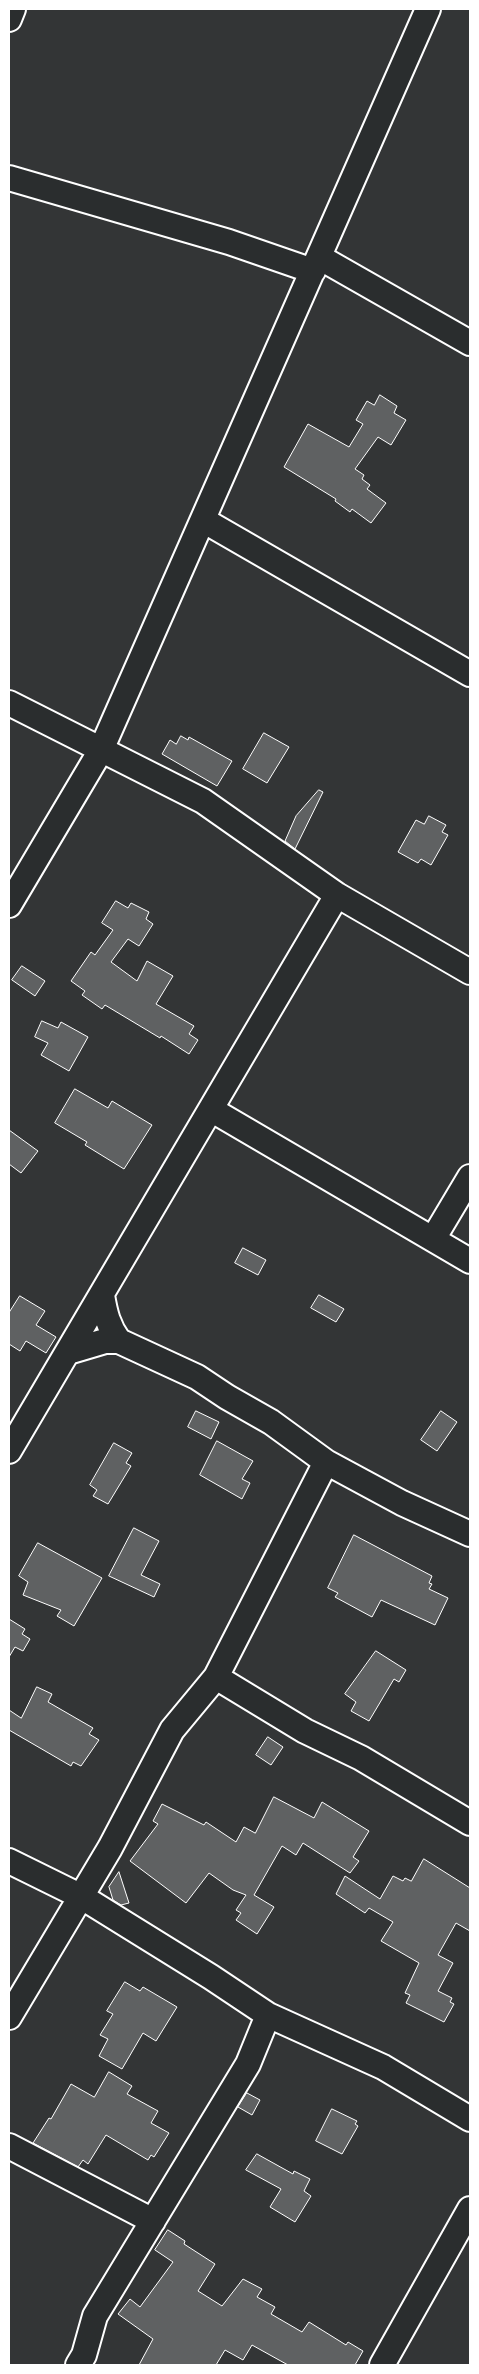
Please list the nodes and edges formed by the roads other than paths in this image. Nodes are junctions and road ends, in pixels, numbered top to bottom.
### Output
1 (13, 9) edge
2 (428, 9) edge
3 (9, 19) edge
4 (9, 178) edge
5 (316, 264) junction
6 (470, 343) edge
7 (203, 520) junction
8 (470, 674) edge
9 (9, 703) edge
10 (102, 750) junction
11 (337, 896) junction
12 (9, 905) edge
13 (470, 972) edge
14 (212, 1110) junction
15 (470, 1177) edge
16 (433, 1239) junction
17 (470, 1261) edge
18 (102, 1295) junction
19 (119, 1341) junction
20 (68, 1352) junction
21 (31, 1413) junction
22 (9, 1422) edge
23 (9, 1450) edge
24 (326, 1462) junction
25 (470, 1534) edge
26 (216, 1678) junction
27 (470, 1823) edge
28 (9, 1861) edge
29 (82, 1897) junction
30 (268, 2015) junction
31 (9, 2017) edge
32 (470, 2119) edge
33 (9, 2146) edge
34 (470, 2209) edge
35 (153, 2220) junction
36 (78, 2365) edge
37 (382, 2365) edge

1 - 3 street
2 - 5 street
4 - 5 street
5 - 6 street
5 - 7 street
7 - 8 street
7 - 10 street
9 - 10 street
10 - 11 street
10 - 12 street
11 - 13 street
11 - 14 street
14 - 16 street
14 - 18 street
15 - 16 street
16 - 17 street
18 - 19 street
18 - 20 street
19 - 20 street
19 - 24 street
20 - 21 street
21 - 22 street
21 - 23 street
24 - 25 street
24 - 26 street
26 - 27 street
26 - 29 street
28 - 29 street
29 - 30 street
29 - 31 street
30 - 32 street
30 - 35 street
33 - 35 street
34 - 37 street
35 - 36 street

